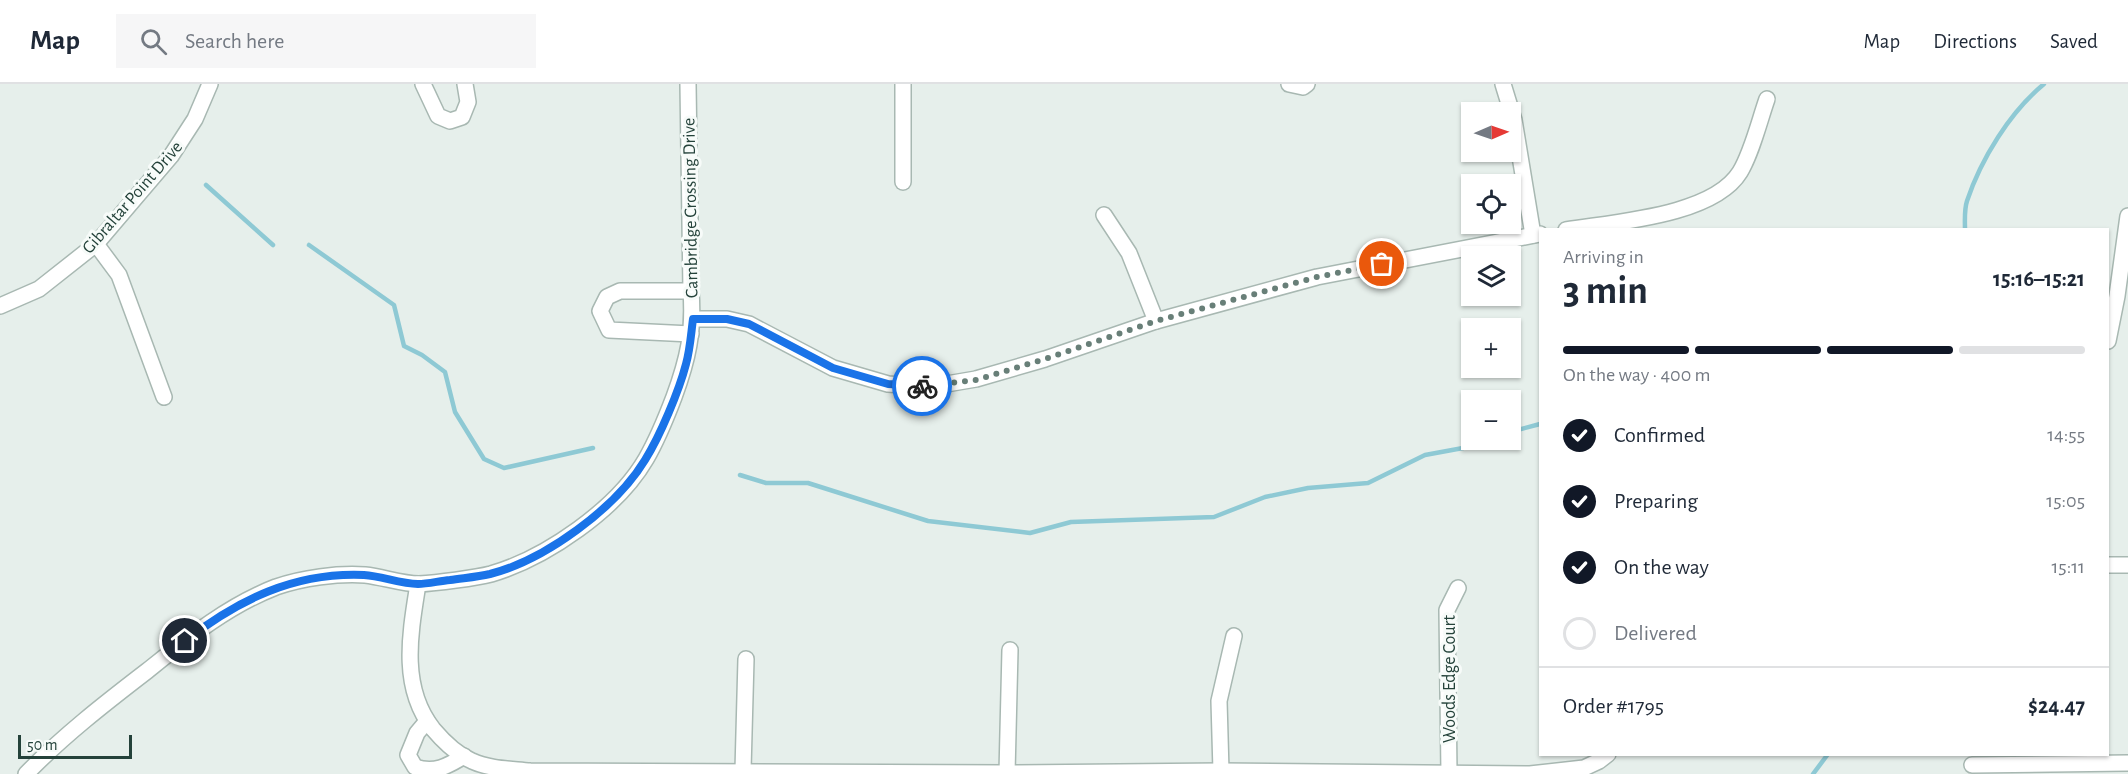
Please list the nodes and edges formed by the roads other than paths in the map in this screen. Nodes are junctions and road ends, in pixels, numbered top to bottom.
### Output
1 (210, 84) edge
2 (423, 84) edge
3 (465, 84) edge
4 (688, 84) edge
5 (903, 84) edge
6 (1289, 84) edge
7 (1307, 84) edge
8 (1503, 84) edge
9 (1767, 99) dead end
10 (903, 182) dead end
11 (1104, 214) dead end
12 (2128, 216) edge
13 (1578, 228) edge
14 (1537, 234) edge
15 (96, 244) junction
16 (691, 291) junction
17 (2122, 296) edge
18 (0, 306) edge
19 (1156, 321) junction
20 (692, 327) junction
21 (2109, 338) edge
22 (164, 396) dead end
23 (2109, 565) edge
24 (2128, 565) edge
25 (418, 584) junction
26 (1458, 588) dead end
27 (1234, 636) dead end
28 (1010, 650) dead end
29 (746, 659) dead end
30 (426, 721) junction
31 (464, 756) junction
32 (1605, 756) edge
33 (2082, 759) edge
34 (2128, 763) edge
35 (1972, 765) dead end
36 (743, 770) junction
37 (1221, 771) junction
38 (1007, 773) edge
39 (1449, 773) edge
40 (26, 774) edge

1 - 15 street, Gibraltar Point Drive
2 - 3 street
4 - 16 street, Cambridge Crossing Drive
5 - 10 street
6 - 7 street
8 - 14 street
9 - 13 street
11 - 19 street
12 - 17 street
14 - 19 street
15 - 18 street, Gibraltar Point Drive
15 - 22 street
16 - 20 street, Cambridge Crossing Drive
16 - 20 street
17 - 21 street
19 - 20 street
20 - 25 street, Cambridge Crossing Drive
23 - 24 street
25 - 30 street
25 - 40 street, Cambridge Crossing Drive
26 - 39 street, Woods Edge Court
27 - 37 street
28 - 38 street
29 - 36 street
30 - 31 street
30 - 31 street
31 - 36 street
32 - 39 street
33 - 34 street
33 - 35 street
36 - 38 street
37 - 38 street
37 - 39 street

